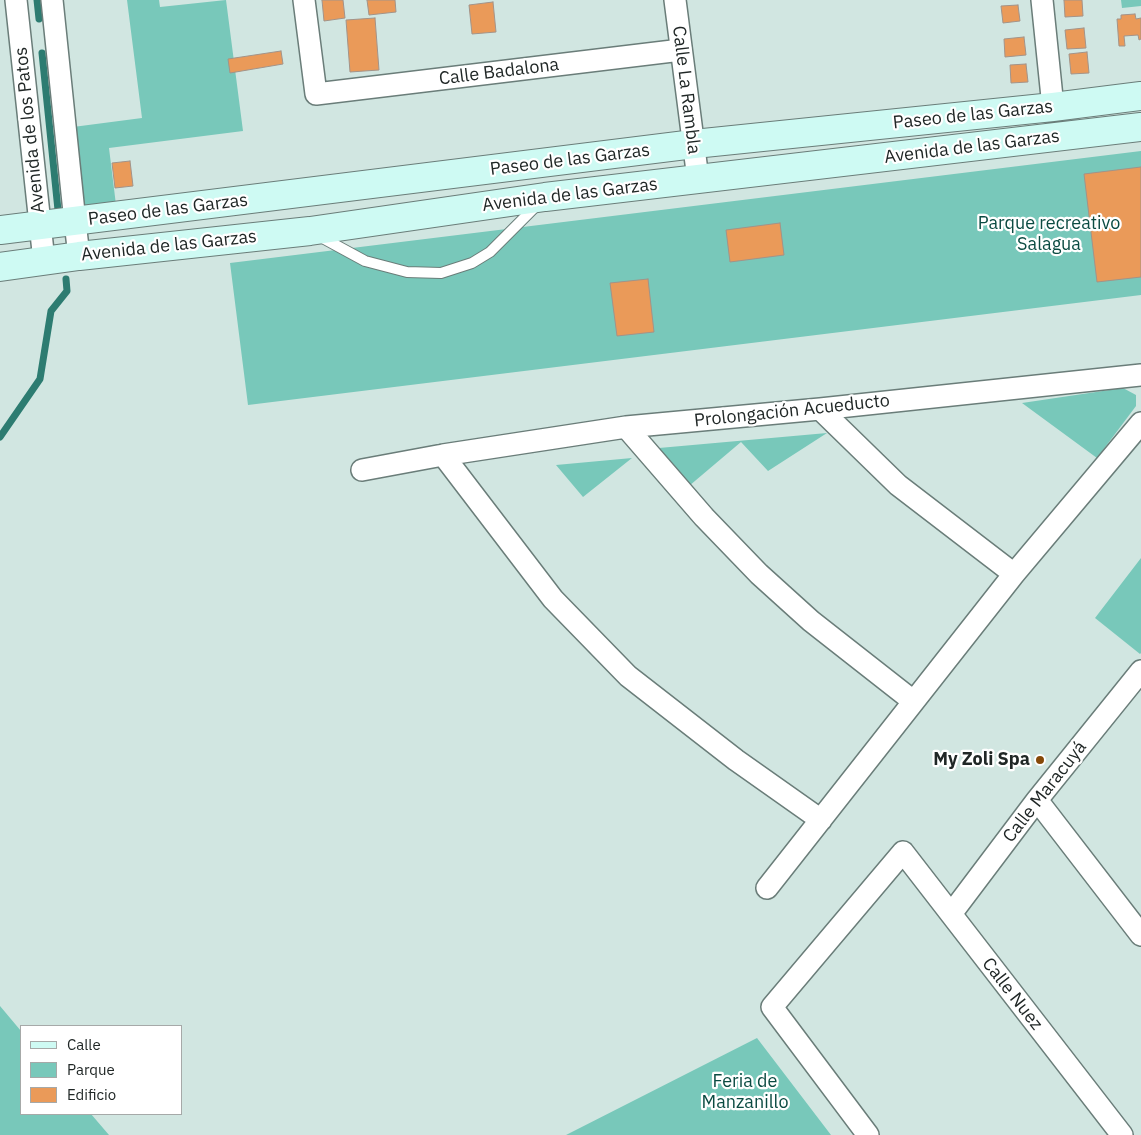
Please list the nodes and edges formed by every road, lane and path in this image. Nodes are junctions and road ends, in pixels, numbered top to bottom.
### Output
1 (16, 0) edge
2 (52, 0) edge
3 (304, 0) edge
4 (675, 0) edge
5 (1042, 0) edge
6 (681, 50) junction
7 (1141, 96) edge
8 (1053, 107) junction
9 (1141, 127) edge
10 (694, 144) junction
11 (698, 179) junction
12 (545, 196) junction
13 (74, 222) junction
14 (40, 225) junction
15 (0, 230) edge
16 (310, 231) junction
17 (79, 256) junction
18 (44, 261) junction
19 (0, 267) edge
20 (1141, 375) edge
21 (820, 409) junction
22 (1141, 423) edge
23 (626, 427) junction
24 (443, 455) junction
25 (362, 470) dead end
26 (1014, 574) junction
27 (1141, 671) edge
28 (913, 701) junction
29 (1037, 800) junction
30 (821, 820) junction
31 (767, 888) dead end
32 (951, 914) junction
33 (1141, 935) edge
34 (868, 1135) edge
35 (1122, 1135) edge

1 - 14 street, Avenida de los Patos
2 - 13 street, Avenida de los Patos
3 - 6 street, Calle Badalona
4 - 6 street, Calle La Rambla
5 - 8 street
6 - 10 street, Calle La Rambla
7 - 8 main road, Paseo de las Garzas
8 - 10 main road, Paseo de las Garzas
9 - 11 main road, Avenida de las Garzas
10 - 11 street, Calle La Rambla
10 - 13 main road, Paseo de las Garzas
11 - 12 main road, Avenida de las Garzas
12 - 16 main road, Avenida de las Garzas
12 - 16 lane
13 - 14 main road, Paseo de las Garzas
13 - 17 street, Avenida de los Patos
14 - 15 main road, Paseo de las Garzas
14 - 18 street, Avenida de los Patos
16 - 17 main road, Avenida de las Garzas
17 - 18 main road, Avenida de las Garzas
18 - 19 main road, Avenida de las Garzas
20 - 21 street, Prolongación Acueducto
21 - 23 street, Prolongación Acueducto
21 - 26 street
22 - 26 street
23 - 24 street, Prolongación Acueducto
23 - 28 street
24 - 25 street, Prolongación Acueducto
24 - 30 street
26 - 28 street
27 - 29 street, Calle Maracuyá
28 - 30 street
29 - 32 street, Calle Maracuyá
29 - 33 street
30 - 31 street
32 - 34 street, Calle Nuez
32 - 35 street, Calle Nuez

